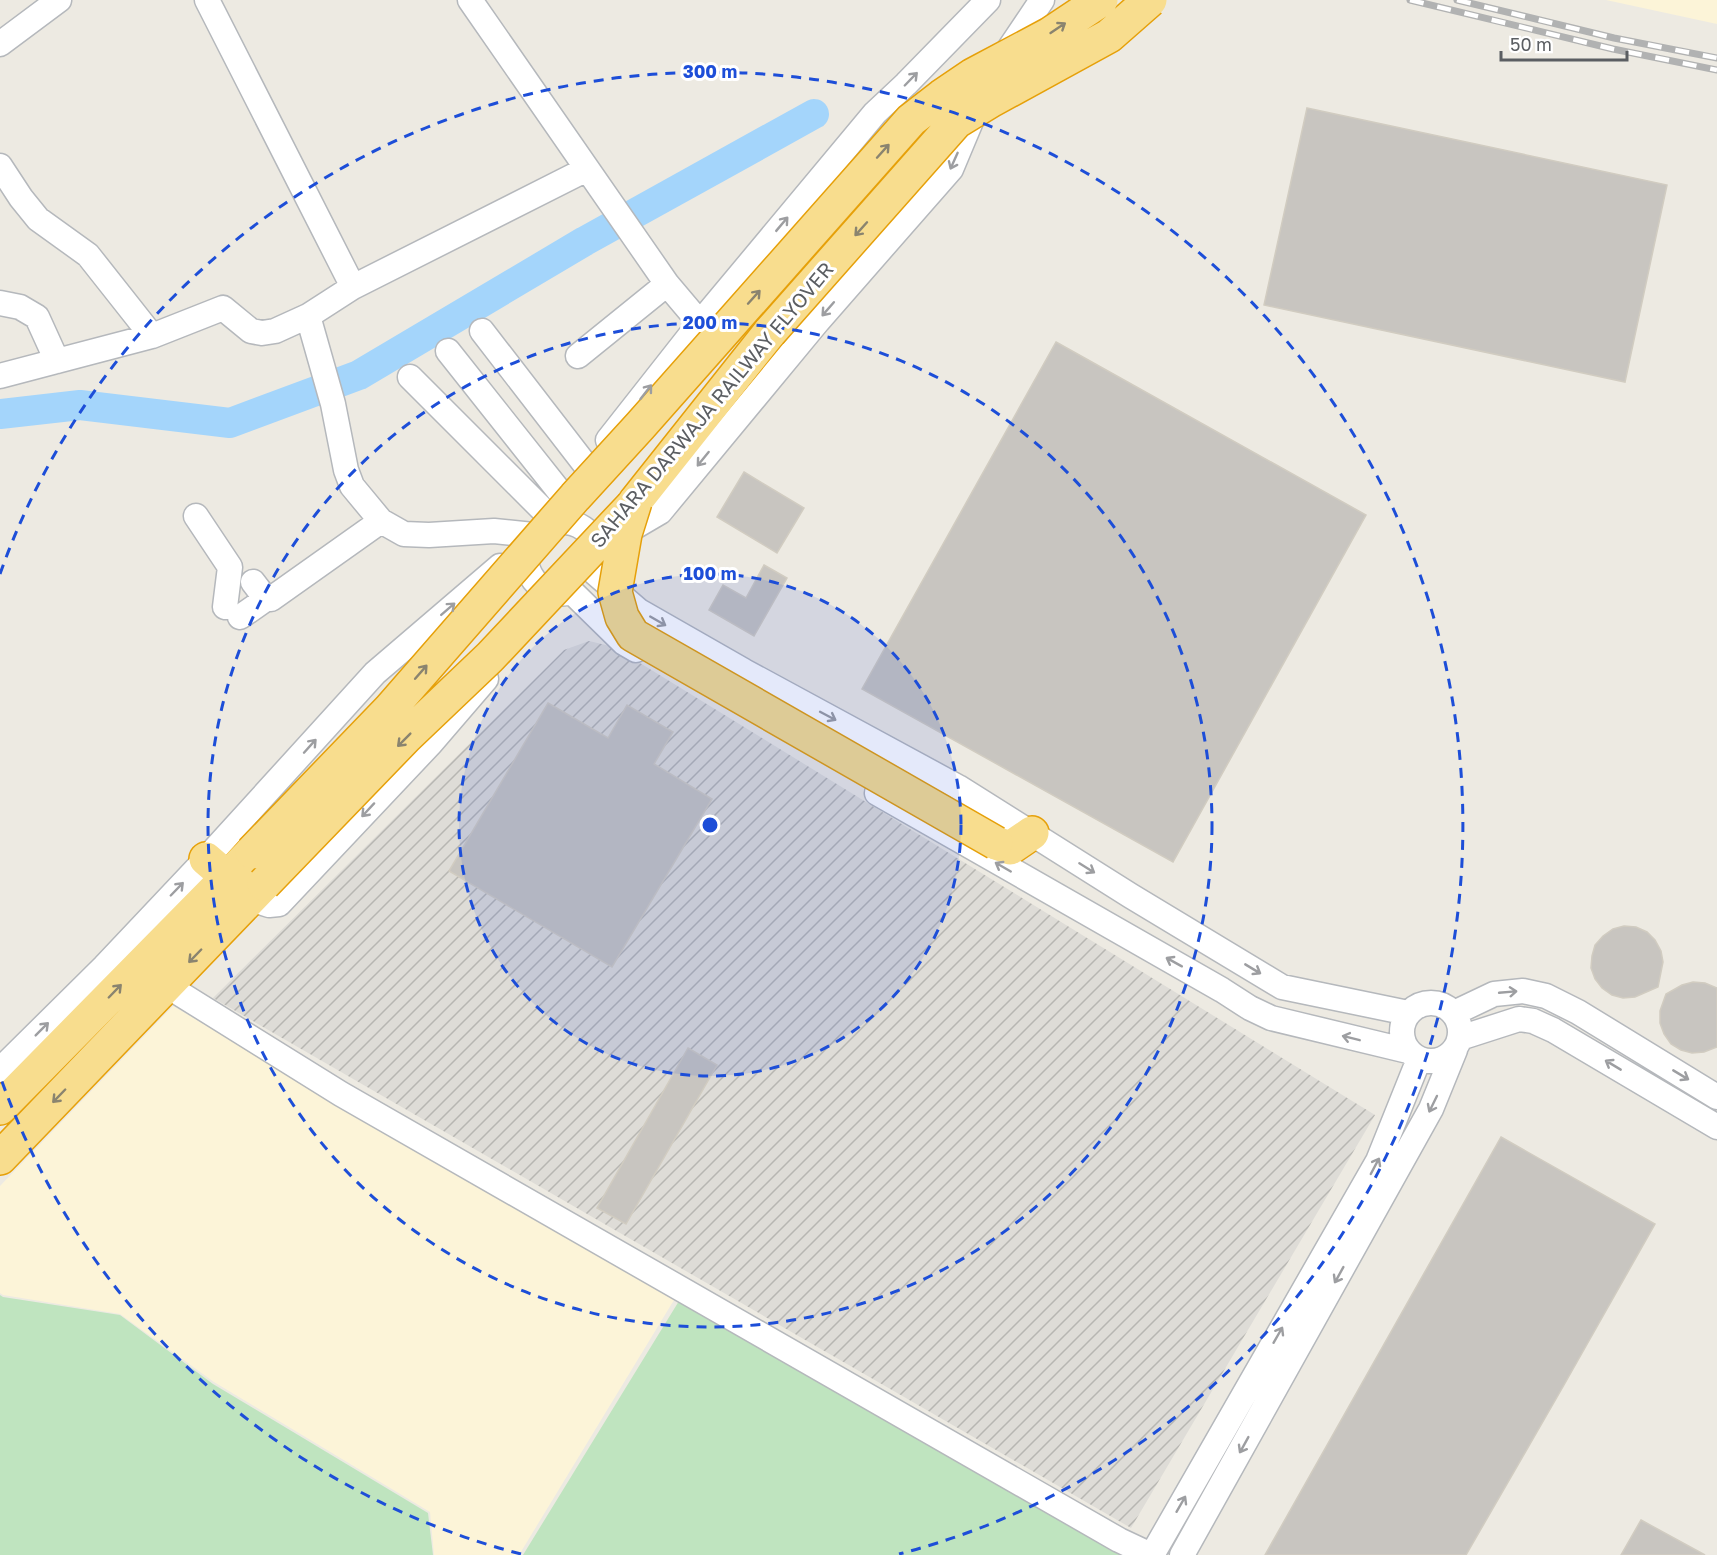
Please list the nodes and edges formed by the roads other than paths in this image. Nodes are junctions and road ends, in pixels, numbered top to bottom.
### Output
1 (59, 0) edge
2 (207, 0) edge
3 (470, 0) edge
4 (988, 0) edge
5 (1042, 0) edge
6 (1101, 0) edge
7 (1150, 0) edge
8 (32, 8) edge
9 (0, 44) edge
10 (931, 59) junction
11 (972, 120) junction
12 (0, 166) edge
13 (587, 169) junction
14 (667, 284) junction
15 (353, 287) junction
16 (0, 303) edge
17 (308, 316) junction
18 (700, 323) junction
19 (482, 331) dead end
20 (152, 336) junction
21 (448, 351) dead end
22 (578, 356) dead end
23 (57, 361) junction
24 (0, 376) edge
25 (410, 377) dead end
26 (587, 466) junction
27 (562, 496) junction
28 (635, 502) junction
29 (196, 516) dead end
30 (381, 521) junction
31 (539, 533) junction
32 (597, 549) junction
33 (605, 582) junction
34 (566, 593) junction
35 (1032, 833) junction
36 (237, 880) junction
37 (166, 985) junction
38 (1408, 1013) junction
39 (1454, 1013) junction
40 (1457, 1044) junction
41 (1414, 1055) junction
42 (0, 1070) edge
43 (1717, 1097) edge
44 (0, 1108) edge
45 (1717, 1127) edge
46 (0, 1158) edge
47 (1152, 1555) edge
48 (1182, 1555) edge

1 - 8 street
2 - 15 street
3 - 13 street
4 - 10 street
5 - 11 street
36 -> 6 highway, SAHARA DARWAJA RAILWAY FLYOVER, bridge
7 -> 28 highway, SAHARA DARWAJA RAILWAY FLYOVER, bridge
8 - 9 street
10 - 11 street
18 -> 10 street
11 -> 32 street
12 - 20 street
13 - 14 street
13 - 15 street
14 - 18 street
14 - 22 street
15 - 17 street
16 - 23 street
17 - 20 street
17 - 30 street
26 -> 18 street
19 - 26 street
20 - 23 street
21 - 27 street
23 - 24 street
25 - 31 street
26 - 27 street
27 - 31 street
28 - 33 highway, bridge
28 -> 36 highway, SAHARA DARWAJA RAILWAY FLYOVER, bridge
29 - 30 street
30 - 31 street
31 - 32 street
31 - 34 street
36 -> 31 street
32 - 33 street
33 - 34 street
33 -> 35 street
33 - 35 highway, bridge
34 -> 36 street
41 -> 34 street
35 -> 38 street
36 -> 37 highway
42 -> 36 street
44 -> 36 highway
37 -> 46 highway
37 - 47 street
38 - 39 street
38 - 41 street
39 - 40 street
39 -> 43 street
40 - 41 street
45 -> 40 street
40 -> 48 street
47 -> 41 street

